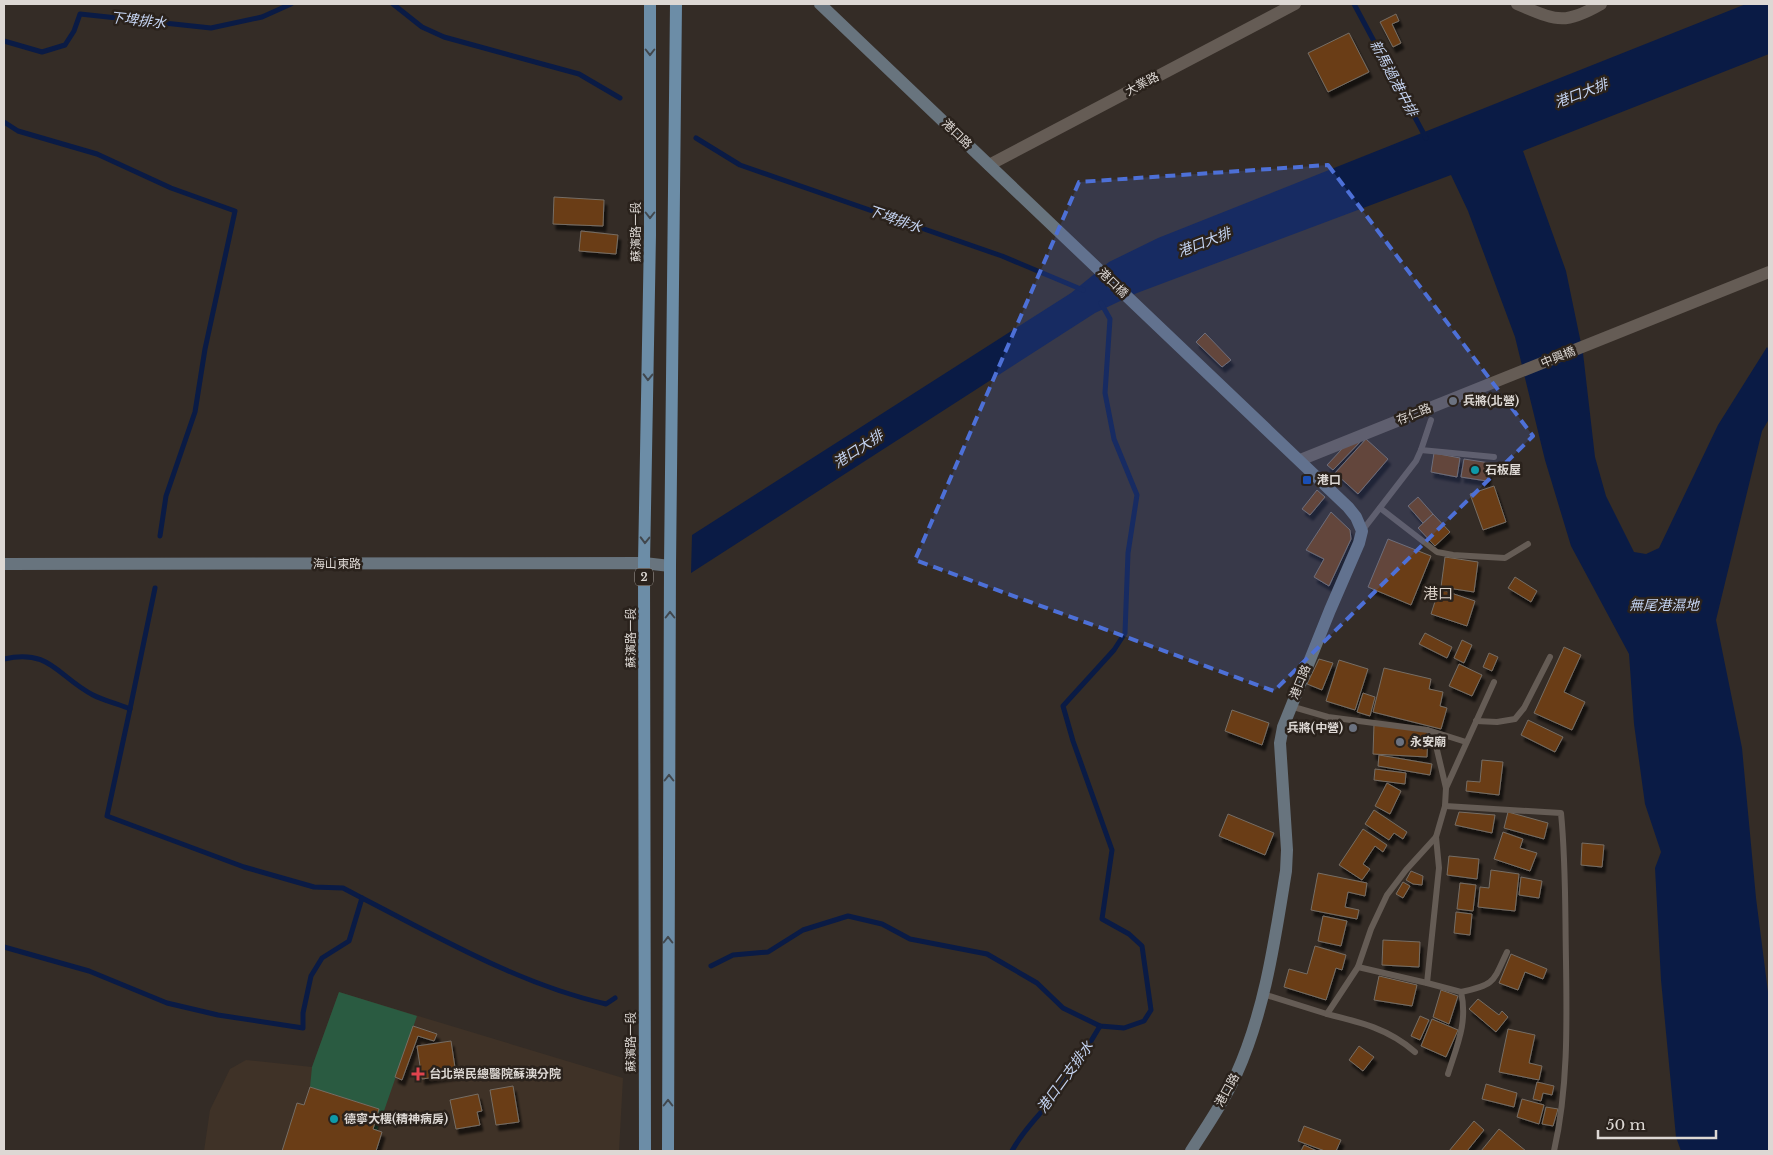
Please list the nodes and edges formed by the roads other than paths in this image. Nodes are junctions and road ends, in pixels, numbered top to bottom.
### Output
1 (650, 4) edge
2 (676, 4) edge
3 (820, 4) edge
4 (1295, 4) edge
5 (1517, 4) edge
6 (1601, 4) edge
7 (989, 164) junction
8 (674, 233) junction
9 (650, 234) junction
10 (1095, 265) joint
11 (1769, 272) edge
12 (1529, 368) joint
13 (1432, 406) junction
14 (1431, 420) joint
15 (1421, 450) junction
16 (1494, 456) dead end
17 (1300, 460) junction
18 (1380, 508) junction
19 (1362, 531) junction
20 (1528, 544) dead end
21 (644, 563) junction
22 (4, 564) edge
23 (670, 566) junction
24 (1550, 657) dead end
25 (1494, 682) dead end
26 (1290, 706) junction
27 (1476, 721) junction
28 (1433, 733) junction
29 (1466, 742) junction
30 (1446, 788) junction
31 (1445, 806) junction
32 (1436, 837) junction
33 (1507, 952) dead end
34 (1358, 967) junction
35 (1426, 983) junction
36 (1461, 992) junction
37 (1263, 994) junction
38 (1327, 1014) junction
39 (1415, 1052) dead end
40 (1448, 1074) dead end
41 (646, 1151) edge
42 (668, 1151) edge
43 (1191, 1151) edge
44 (1554, 1151) edge

1 -> 9 main road, 蘇濱路一段 / 2
2 - 8 main road, 2
3 - 7 street, 港口路
4 - 7 street, 大業路
5 - 6 street
7 - 10 street, 港口路
8 - 9 main road
8 - 23 main road, 2
9 -> 21 main road, 蘇濱路一段 / 2
10 - 17 street, 港口橋
11 - 12 street, 中興橋
12 - 13 street, 存仁路
13 - 14 street
13 - 17 street, 存仁路
14 - 15 lane
15 - 16 lane
15 - 18 lane
17 - 19 street
18 - 19 lane
18 - 20 lane
19 - 26 street, 港口路
21 - 22 street, 海山東路
21 - 23 street, 海山東路
21 - 41 main road, 蘇濱路一段 / 2
42 -> 23 main road, 2
24 - 27 lane
25 - 27 lane
26 - 28 lane
26 - 37 street, 港口路
27 - 29 lane
28 - 29 lane
28 - 30 lane
29 - 30 lane
30 - 31 lane
31 - 32 lane
31 - 44 lane
32 - 34 lane
32 - 35 lane
33 - 36 lane
34 - 35 lane
34 - 38 lane
35 - 36 lane
36 - 40 lane
37 - 38 lane
37 - 43 street, 港口路
38 - 39 lane

